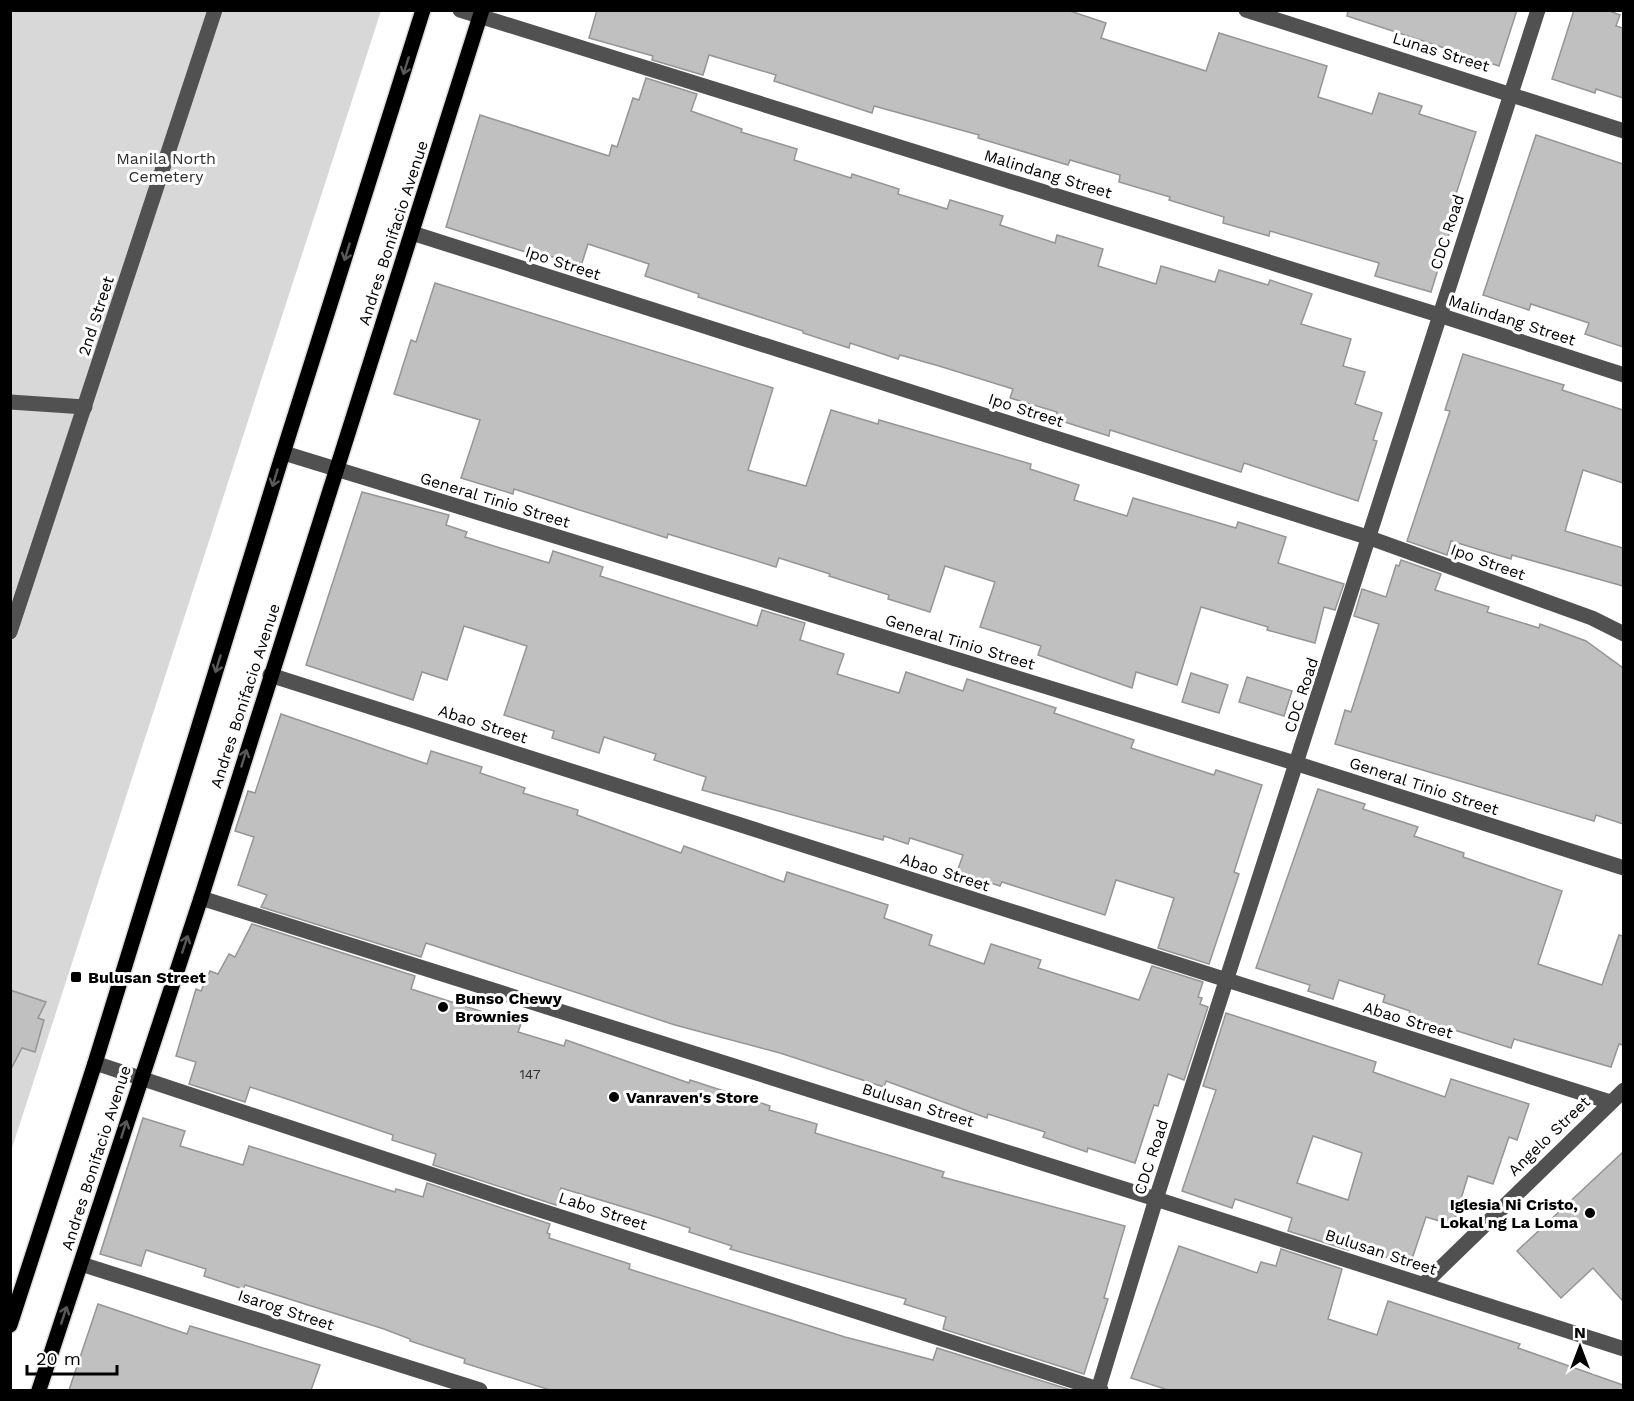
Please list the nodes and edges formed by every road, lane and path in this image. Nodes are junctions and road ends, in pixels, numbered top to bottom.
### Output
1 (215, 10) edge
2 (423, 10) edge
3 (460, 10) edge
4 (1246, 10) edge
5 (1538, 10) edge
6 (481, 14) edge
7 (1512, 93) junction
8 (1623, 131) edge
9 (412, 234) junction
10 (1439, 315) junction
11 (1623, 375) edge
12 (10, 402) edge
13 (85, 407) junction
14 (284, 453) junction
15 (337, 470) junction
16 (1370, 538) junction
17 (10, 632) edge
18 (1623, 634) edge
19 (270, 675) junction
20 (1298, 764) junction
21 (1623, 868) edge
22 (201, 898) junction
23 (1227, 981) junction
24 (95, 1063) junction
25 (141, 1077) junction
26 (1623, 1090) edge
27 (1610, 1102) junction
28 (1156, 1199) junction
29 (81, 1264) junction
30 (1424, 1284) junction
31 (10, 1325) edge
32 (1623, 1349) edge
33 (39, 1390) edge
34 (480, 1390) edge
35 (1099, 1390) edge

1 - 13 street, 2nd Street
2 -> 14 main road, Andres Bonifacio Avenue
3 - 6 street, Malindang Street
4 - 7 street, Lunas Street
5 - 7 street, CDC Road
6 - 9 main road, Andres Bonifacio Avenue
6 - 10 street, Malindang Street
7 - 8 street, Lunas Street
7 - 10 street, CDC Road
9 - 15 main road, Andres Bonifacio Avenue
9 - 16 street, Ipo Street
10 - 11 street, Malindang Street
10 - 16 street, CDC Road
12 - 13 street
13 - 17 street, 2nd Street
14 - 15 street, General Tinio Street
14 -> 24 main road, Andres Bonifacio Avenue
15 - 19 main road, Andres Bonifacio Avenue
15 - 20 street, General Tinio Street
16 - 18 street, Ipo Street
16 - 20 street, CDC Road
22 -> 19 main road, Andres Bonifacio Avenue
19 - 23 street, Abao Street
20 - 21 street, General Tinio Street
20 - 23 street, CDC Road
25 -> 22 main road, Andres Bonifacio Avenue
22 - 28 street, Bulusan Street
23 - 27 street, Abao Street
23 - 28 street, CDC Road
24 - 25 street, Labo Street
24 - 31 main road, Andres Bonifacio Avenue
29 -> 25 main road, Andres Bonifacio Avenue
25 - 35 street, Labo Street
26 - 27 street, Angelo Street
27 - 30 street, Angelo Street
28 - 30 street, Bulusan Street
28 - 35 street, CDC Road
33 -> 29 main road, Andres Bonifacio Avenue
29 - 34 street, Isarog Street
30 - 32 street, Bulusan Street

